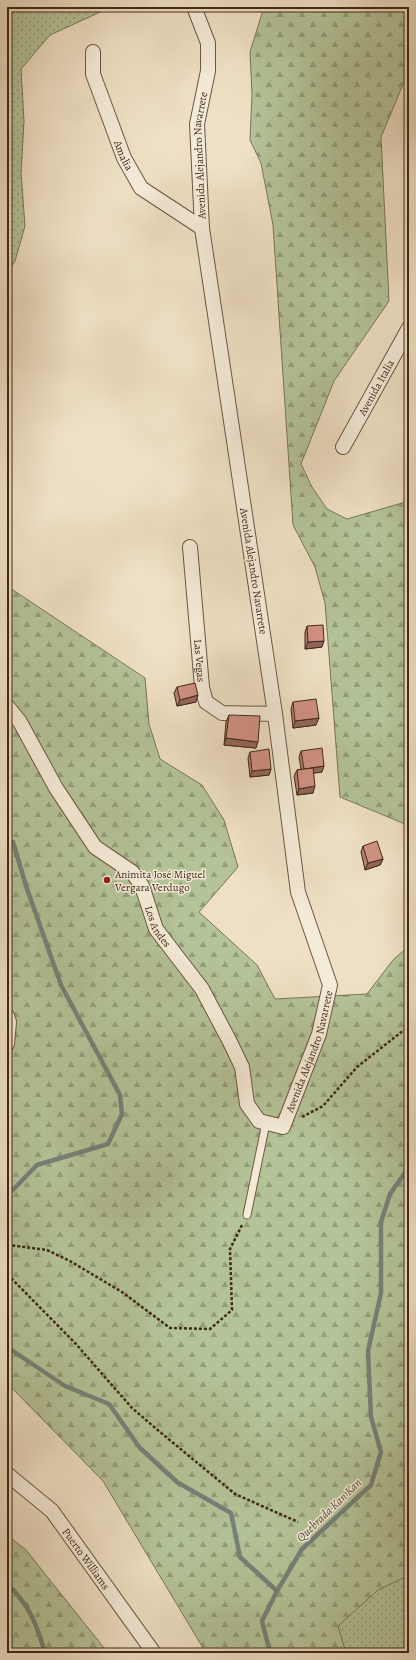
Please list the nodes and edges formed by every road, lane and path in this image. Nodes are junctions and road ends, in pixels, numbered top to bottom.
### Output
1 (194, 7) edge
2 (93, 52) dead end
3 (202, 228) junction
4 (409, 328) edge
5 (343, 447) dead end
6 (190, 547) dead end
7 (7, 706) edge
8 (275, 714) junction
9 (7, 1016) edge
10 (409, 1026) edge
11 (7, 1044) edge
12 (266, 1123) junction
13 (283, 1127) junction
14 (246, 1215) joint
15 (7, 1474) edge
16 (298, 1522) dead end
17 (154, 1653) edge

1 - 3 street, Avenida Alejandro Navarrete
2 - 3 street, Amalia
3 - 8 street, Avenida Alejandro Navarrete
4 - 5 street, Avenida Italia
6 - 8 street, Las Vegas
7 - 12 street, Los Andes
8 - 13 street, Avenida Alejandro Navarrete
9 - 11 street
10 - 13 path
12 - 13 street, Los Andes
12 - 14 lane
14 - 16 path
15 - 17 street, Puerto Williams

